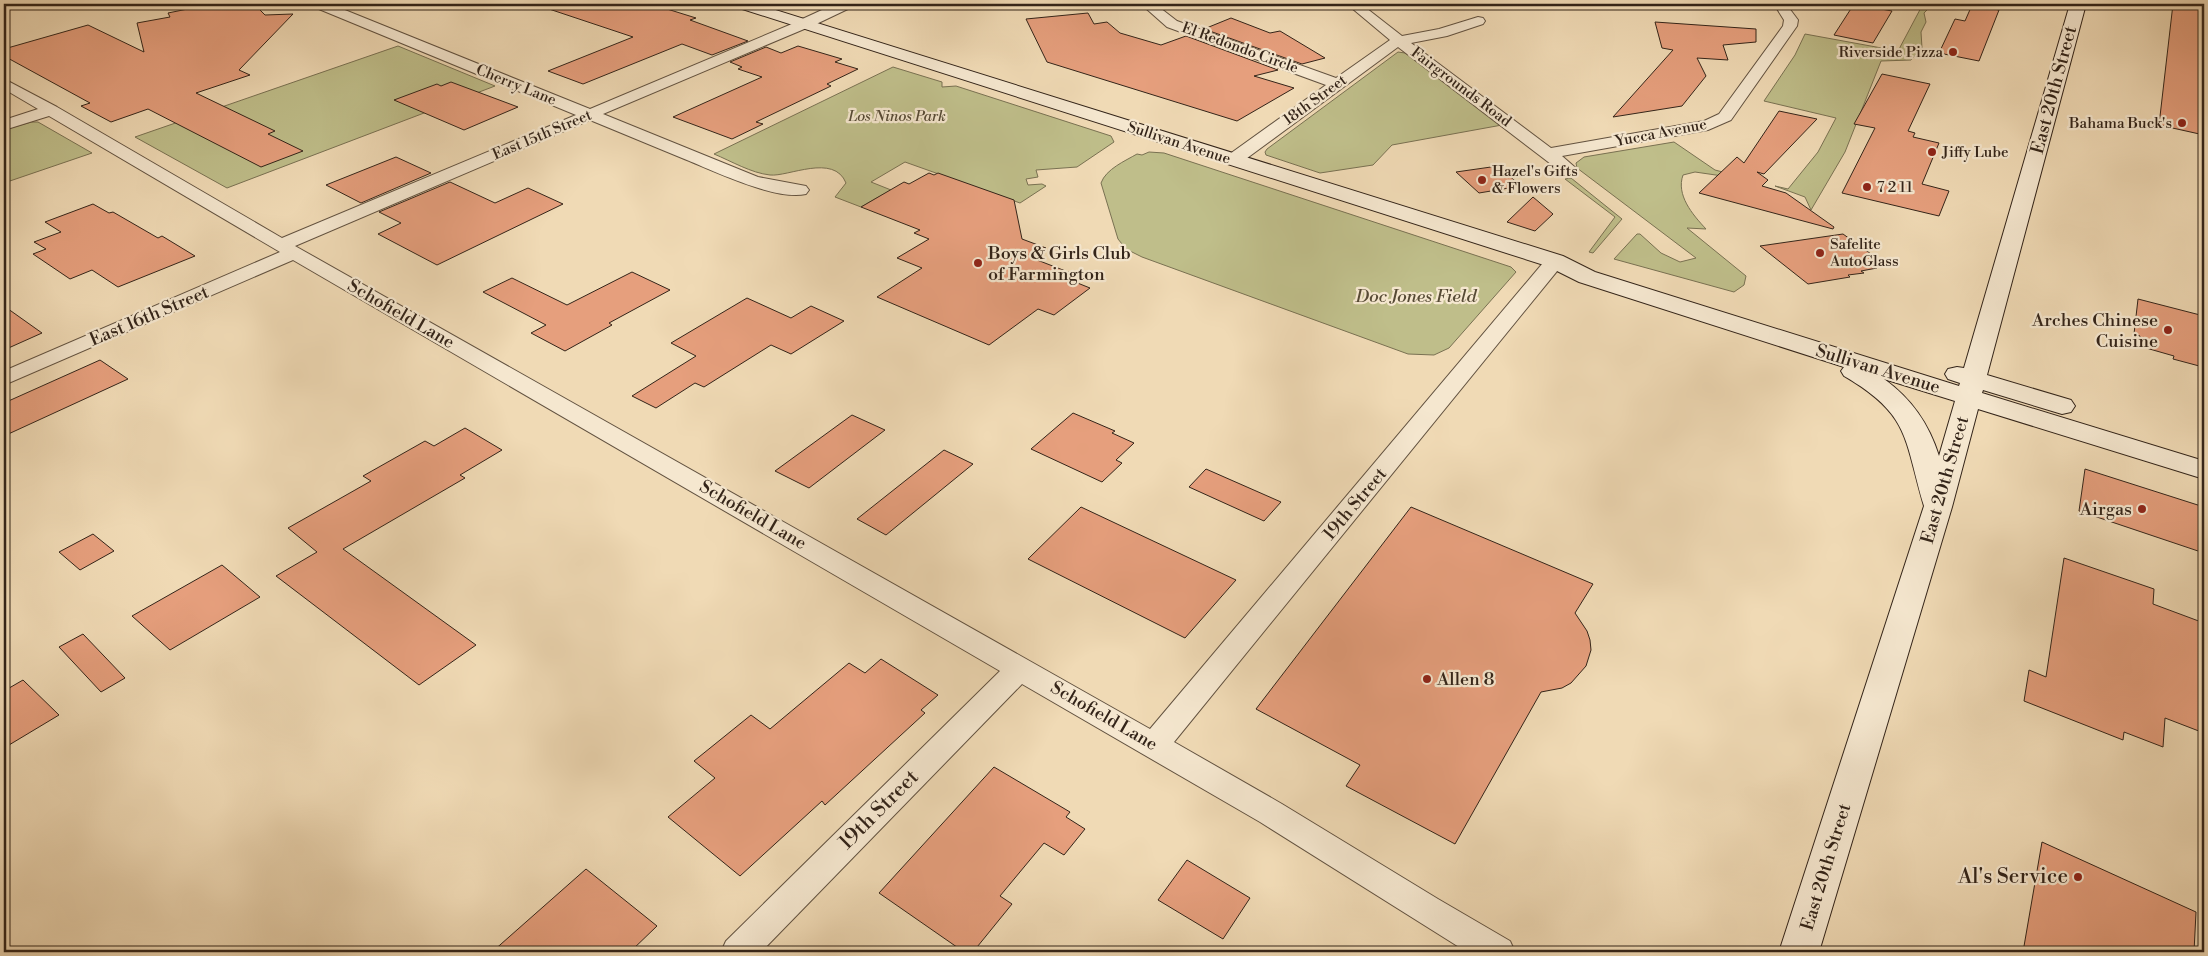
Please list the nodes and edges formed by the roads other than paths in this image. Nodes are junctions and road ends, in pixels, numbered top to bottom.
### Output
1 (318, 4) edge
2 (740, 4) edge
3 (847, 4) edge
4 (1147, 4) edge
5 (1353, 4) edge
6 (1780, 4) edge
7 (2078, 4) edge
8 (1478, 21) dead end
9 (804, 24) junction
10 (1399, 41) junction
11 (4, 83) edge
12 (1337, 84) junction
13 (51, 110) junction
14 (590, 114) junction
15 (4, 126) edge
16 (1549, 152) junction
17 (1233, 160) junction
18 (1570, 170) dead end
19 (800, 190) dead end
20 (287, 249) junction
21 (1555, 261) junction
22 (1802, 346) junction
23 (4, 379) edge
24 (1971, 388) junction
25 (2204, 450) edge
26 (2204, 470) edge
27 (1938, 507) junction
28 (1021, 668) junction
29 (1154, 745) junction
30 (738, 952) edge
31 (1498, 952) edge
32 (1799, 952) edge

1 - 14 street, Cherry Lane
2 - 9 main road, Sullivan Avenue
3 - 9 main road
4 - 12 street, El Redondo Circle
5 - 10 street, Fairgrounds Road
6 - 16 street, Yucca Avenue
7 - 24 main road, East 20th Street
8 - 10 street
9 - 14 street, East 15th Street
9 - 17 main road, Sullivan Avenue
10 - 12 street, 18th Street
10 - 16 street, Fairgrounds Road
11 - 13 street, Schofield Lane
12 - 17 street, 18th Street
13 - 15 street
13 - 20 street, Schofield Lane
14 - 19 street, Cherry Lane
14 - 20 street, East 15th Street
16 - 18 street, Fairgrounds Road
17 - 21 main road, Sullivan Avenue
20 - 23 street, East 16th Street
20 - 28 street, Schofield Lane
21 - 22 main road, Sullivan Avenue
21 - 24 main road, Sullivan Avenue
21 - 29 street, 19th Street
22 - 24 main road, Sullivan Avenue
22 - 27 main road
24 - 25 main road, Sullivan Avenue
24 - 26 main road, Sullivan Avenue
24 - 27 main road, East 20th Street
27 - 32 main road, East 20th Street
28 - 29 street, Schofield Lane
28 - 30 street, 19th Street
29 - 31 street, Schofield Lane

